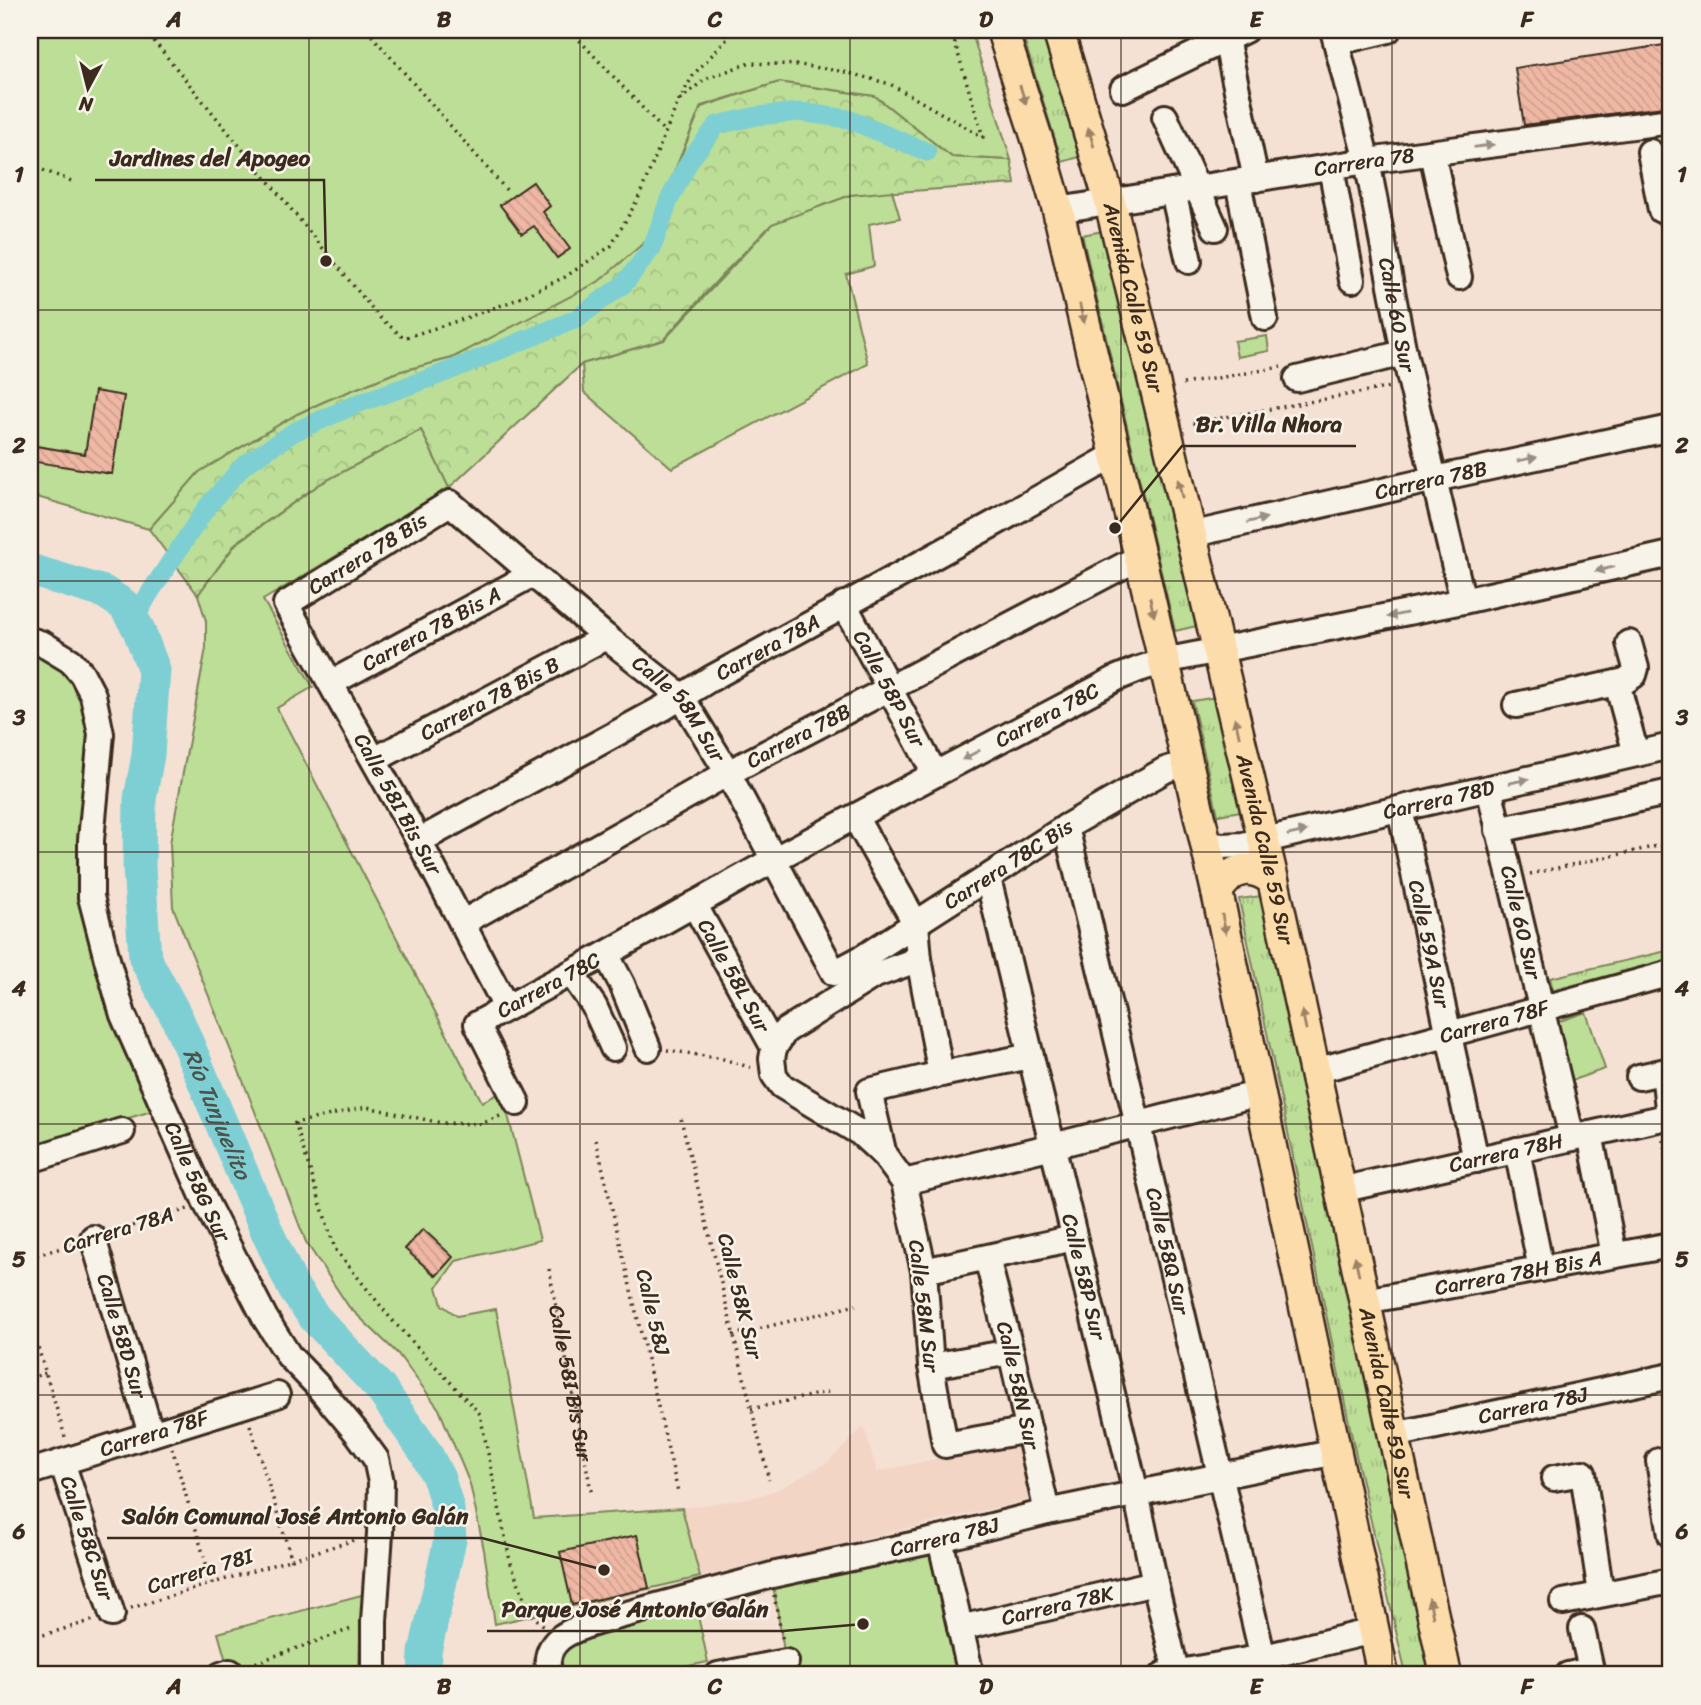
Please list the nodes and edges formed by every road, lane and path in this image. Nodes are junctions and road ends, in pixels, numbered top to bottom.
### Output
1 (145, 30) edge
2 (367, 30) edge
3 (569, 30) edge
4 (731, 30) edge
5 (951, 30) edge
6 (1002, 30) edge
7 (1058, 30) edge
8 (1388, 30) edge
9 (1235, 34) edge
10 (1336, 36) edge
11 (1123, 89) dead end
12 (678, 102) junction
13 (1165, 117) dead end
14 (1671, 121) edge
15 (665, 132) junction
16 (1650, 152) dead end
17 (1432, 153) junction
18 (1367, 161) junction
19 (30, 164) edge
20 (1331, 167) junction
21 (1247, 181) junction
22 (74, 182) dead end
23 (1664, 182) edge
24 (1184, 190) junction
25 (509, 193) dead end
26 (1110, 202) junction
27 (1058, 210) junction
28 (1661, 210) dead end
29 (1214, 228) dead end
30 (1189, 261) dead end
31 (1459, 277) dead end
32 (1352, 280) dead end
33 (1265, 318) dead end
34 (1398, 355) junction
35 (1297, 379) dead end
36 (1193, 423) dead end
37 (1671, 428) edge
38 (1115, 455) junction
39 (1435, 479) junction
40 (450, 503) joint
41 (1190, 536) junction
42 (1671, 554) edge
43 (1140, 557) junction
44 (533, 574) junction
45 (1464, 601) junction
46 (286, 604) joint
47 (844, 604) junction
48 (606, 637) junction
49 (30, 640) edge
50 (1629, 643) dead end
51 (1218, 651) junction
52 (1164, 661) junction
53 (331, 683) junction
54 (1617, 683) junction
55 (889, 689) junction
56 (681, 696) junction
57 (1516, 705) dead end
58 (1671, 746) edge
59 (1636, 754) junction
60 (374, 760) junction
61 (1187, 763) junction
62 (728, 774) junction
63 (935, 774) junction
64 (1489, 788) junction
65 (1671, 792) edge
66 (1400, 809) junction
67 (855, 817) junction
68 (1066, 827) junction
69 (1498, 831) junction
70 (419, 841) junction
71 (1264, 841) junction
72 (1671, 843) edge
73 (1206, 844) junction
74 (773, 860) junction
75 (988, 878) junction
76 (1509, 878) junction
77 (1273, 880) junction
78 (1217, 892) junction
79 (694, 904) junction
80 (462, 923) junction
81 (916, 924) junction
82 (606, 954) junction
83 (919, 959) junction
84 (867, 967) junction
85 (571, 973) junction
86 (834, 973) joint
87 (1671, 973) edge
88 (506, 1007) junction
89 (1541, 1009) junction
90 (1449, 1035) junction
91 (613, 1048) dead end
92 (648, 1048) joint
93 (774, 1048) junction
94 (1031, 1056) junction
95 (1315, 1071) junction
96 (1667, 1071) edge
97 (941, 1074) junction
98 (774, 1075) junction
99 (1639, 1077) dead end
100 (1259, 1093) junction
101 (517, 1103) joint
102 (1666, 1117) edge
103 (681, 1119) dead end
104 (1138, 1125) junction
105 (122, 1131) dead end
106 (1581, 1136) junction
107 (596, 1140) dead end
108 (1053, 1146) junction
109 (1517, 1150) junction
110 (884, 1155) junction
111 (30, 1160) edge
112 (1476, 1160) junction
113 (904, 1182) junction
114 (1671, 1189) edge
115 (1340, 1190) junction
116 (206, 1203) junction
117 (93, 1238) junction
118 (1074, 1238) junction
119 (1671, 1245) edge
120 (1614, 1255) junction
121 (30, 1258) edge
122 (987, 1258) junction
123 (549, 1269) dead end
124 (1541, 1269) junction
125 (924, 1271) junction
126 (1365, 1301) junction
127 (856, 1305) dead end
128 (30, 1321) edge
129 (733, 1335) junction
130 (1011, 1352) junction
131 (932, 1366) junction
132 (46, 1373) junction
133 (1671, 1376) edge
134 (30, 1378) edge
135 (832, 1391) dead end
136 (277, 1395) dead end
137 (243, 1405) junction
138 (751, 1409) junction
139 (1029, 1430) junction
140 (159, 1432) junction
141 (1394, 1435) junction
142 (1336, 1452) junction
143 (1671, 1458) edge
144 (67, 1460) junction
145 (30, 1472) edge
146 (1221, 1475) junction
147 (1554, 1478) dead end
148 (769, 1480) dead end
149 (678, 1492) dead end
150 (1136, 1493) junction
151 (592, 1496) dead end
152 (1047, 1512) junction
153 (380, 1533) junction
154 (1671, 1535) edge
155 (940, 1539) junction
156 (292, 1560) junction
157 (772, 1575) junction
158 (1671, 1581) edge
159 (1155, 1583) junction
160 (212, 1584) junction
161 (1601, 1594) junction
162 (1563, 1602) dead end
163 (112, 1614) junction
164 (374, 1621) junction
165 (960, 1628) junction
166 (1581, 1629) dead end
167 (1373, 1631) junction
168 (30, 1639) edge
169 (558, 1639) junction
170 (786, 1662) joint
171 (1266, 1666) edge
172 (227, 1674) edge
173 (1172, 1674) edge
174 (374, 1675) edge
175 (549, 1675) edge
176 (718, 1675) edge
177 (971, 1675) edge
178 (1383, 1675) edge
179 (1446, 1675) edge
180 (1568, 1675) edge

1 - 15 path
2 - 25 path
3 - 15 path
4 - 12 path
5 - 12 path
6 -> 27 main road
26 -> 7 main road, Avenida Calle 59 Sur
8 - 10 street
9 - 11 street
9 - 21 street
10 - 18 street, Calle 60 Sur
12 - 15 path
13 - 24 street
17 -> 14 street, Carrera 78
16 - 23 street
17 - 18 street, Carrera 78
17 - 31 street
18 - 20 street, Carrera 78
18 - 34 street, Calle 60 Sur
19 - 22 path
20 - 21 street, Carrera 78
20 - 32 street
21 - 24 street, Carrera 78
21 - 33 street
23 - 28 street
24 - 26 street, Carrera 78
24 - 29 street
24 - 30 street
26 - 27 street, Carrera 78
41 -> 26 main road, Avenida Calle 59 Sur
27 -> 38 main road
34 - 35 street
34 - 36 path
34 - 39 street, Calle 60 Sur
39 -> 37 street, Carrera 78B
38 - 43 main road
38 - 47 street, Carrera 78A
41 -> 39 street, Carrera 78B
39 - 45 street, Calle 60 Sur
40 - 44 street, Calle 58M Sur
40 - 46 street, Carrera 78 Bis
41 - 51 main road, Avenida Calle 59 Sur
42 -> 45 street, Carrera 78C
43 -> 52 main road
43 - 55 street, Carrera 78B
44 - 48 street, Calle 58M Sur
44 - 53 street, Carrera 78 Bis A
45 -> 51 street, Carrera 78C
46 - 53 street, Calle 58I Bis Sur
47 - 55 street, Calle 58P Sur
47 - 56 street, Carrera 78A
48 - 56 street, Calle 58M Sur
48 - 60 street, Carrera 78 Bis B
49 - 116 street, Calle 58G Sur
50 - 54 street
51 - 52 street, Carrera 78C
71 -> 51 main road, Avenida Calle 59 Sur
52 - 61 main road
52 -> 63 street, Carrera 78C
53 - 60 street, Calle 58I Bis Sur
54 - 57 street
54 - 59 street
55 - 62 street, Carrera 78B
55 - 63 street, Calle 58P Sur
56 - 62 street, Calle 58M Sur
56 - 70 street, Carrera 78A
58 - 59 street, Carrera 78D
64 -> 59 street, Carrera 78D
60 - 70 street, Calle 58I Bis Sur
61 - 68 street, Carrera 78C Bis
61 - 73 main road
62 - 74 street, Calle 58M Sur
62 - 80 street, Carrera 78B
63 - 67 street, Carrera 78C
64 - 66 street, Carrera 78D
64 - 69 street, Calle 60 Sur
65 - 69 street
71 -> 66 street, Carrera 78D
66 - 90 street, Calle 59A Sur
67 - 74 street, Carrera 78C
67 - 81 street
68 - 75 street, Carrera 78C Bis
68 - 104 street, Calle 58Q Sur
69 - 76 street, Calle 60 Sur
70 - 80 street, Calle 58I Bis Sur
71 - 73 street, Carrera 78D
71 - 77 main road, Avenida Calle 59 Sur
72 - 76 path
73 - 78 main road
74 - 79 street, Carrera 78C
74 - 86 street, Calle 58M Sur
75 - 81 street, Carrera 78C Bis
75 - 94 street, Calle 58P Sur
76 - 89 street, Calle 60 Sur
77 - 78 main road
95 -> 77 main road, Avenida Calle 59 Sur
78 -> 100 main road
79 - 82 street, Carrera 78C
79 - 93 street, Calle 58L Sur
80 - 88 street, Calle 58I Bis Sur
81 - 83 street
81 - 84 street, Carrera 78C Bis
82 - 85 street, Carrera 78C
82 - 92 street
83 - 84 street
83 - 97 street
84 - 86 street, Carrera 78C Bis
84 - 93 street
85 - 88 street, Carrera 78C
85 - 91 street
87 - 89 street, Carrera 78F
88 - 101 street, Carrera 78C
89 - 90 street, Carrera 78F
89 - 106 street, Calle 60 Sur
90 - 95 street, Carrera 78F
90 - 112 street, Calle 59A Sur
92 - 98 path
93 - 98 street
94 - 97 street
94 - 108 street, Calle 58P Sur
95 - 115 main road, Avenida Calle 59 Sur
96 - 99 street
96 - 102 street
97 - 110 street, Calle 58M Sur
98 - 110 street
100 - 104 street
100 - 142 main road
101 - 169 path
102 - 106 street, Carrera 78H
102 - 114 path
103 - 129 path, Calle 58K Sur
104 - 108 street
104 - 146 street, Calle 58Q Sur
105 - 111 street
106 - 109 street, Carrera 78H
106 - 120 street, Calle 60 Sur
107 - 149 path, Calle 58J
108 - 113 street
108 - 118 street, Calle 58P Sur
109 - 112 street, Carrera 78H
109 - 124 street
110 - 113 street, Calle 58M Sur
112 - 115 street, Carrera 78H
113 - 125 street, Calle 58M Sur
126 -> 115 main road, Avenida Calle 59 Sur
116 - 117 path, Carrera 78A
116 - 153 street, Calle 58G Sur
117 - 121 path, Carrera 78A
117 - 140 street, Calle 58D Sur
118 - 122 street
118 - 150 street, Calle 58P Sur
119 - 120 street, Carrera 78H Bis A
120 - 124 street, Carrera 78H Bis A
122 - 125 street
122 - 130 street, Calle 58N Sur
123 - 151 path, Calle 58I Bis Sur
124 - 126 street, Carrera 78H Bis A
125 - 131 street, Calle 58M Sur
126 - 141 main road, Avenida Calle 59 Sur
127 - 129 path
128 - 132 path, Calle 58C Sur
129 - 138 path, Calle 58K Sur
130 - 131 street
130 - 139 street, Calle 58N Sur
131 - 139 street, Calle 58M Sur
132 - 134 path
132 - 144 path, Calle 58C Sur
133 - 141 street, Carrera 78J
135 - 138 path
136 - 137 street, Carrera 78F
137 - 140 street, Carrera 78F
137 - 156 path
138 - 148 path, Calle 58K Sur
139 - 152 street, Calle 58N Sur
140 - 144 street, Carrera 78F
140 - 160 path
179 -> 141 main road, Avenida Calle 59 Sur
142 - 146 street, Carrera 78J
142 - 167 main road
143 - 154 street
144 - 145 street, Carrera 78F
144 - 163 street, Calle 58C Sur
146 - 150 street, Carrera 78J
146 - 171 street, Calle 58Q Sur
147 - 161 street
150 - 152 street, Carrera 78J
150 - 159 street, Calle 58P Sur
152 - 155 street, Carrera 78J
153 - 156 path, Carrera 78I
153 - 164 street, Calle 58G Sur
155 - 157 street, Carrera 78J
155 - 165 street
156 - 160 path, Carrera 78I
157 - 169 street, Carrera 78J
157 - 170 path
158 - 161 street
159 - 165 street, Carrera 78K
159 - 173 street, Calle 58P Sur
160 - 163 path, Carrera 78I
161 - 162 street
163 - 168 path, Carrera 78I
164 - 172 path
164 - 174 street, Calle 58G Sur
165 - 177 street
166 - 180 street
167 - 171 street
167 - 178 main road
169 - 175 street
170 - 176 street
171 - 173 street

